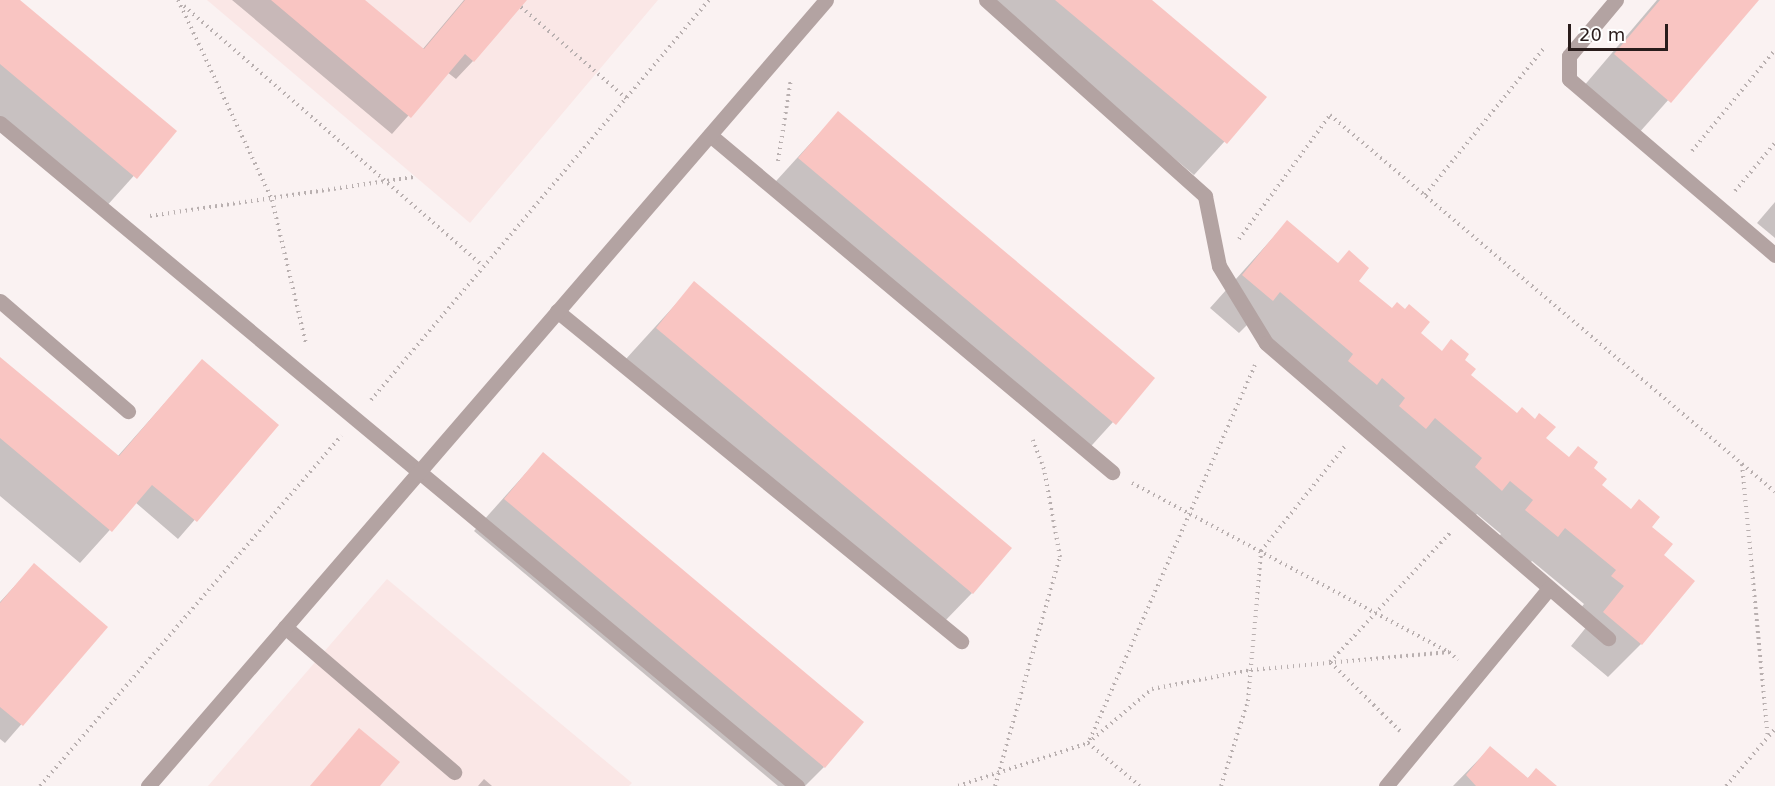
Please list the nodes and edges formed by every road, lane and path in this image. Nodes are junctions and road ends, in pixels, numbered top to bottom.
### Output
1 (709, 0) edge
2 (826, 0) edge
3 (986, 0) edge
4 (1616, 0) edge
5 (179, 1) edge
6 (521, 7) dead end
7 (798, 32) junction
8 (1553, 37) dead end
9 (1775, 50) edge
10 (627, 99) junction
11 (0, 123) edge
12 (710, 135) junction
13 (1775, 143) edge
14 (1674, 171) junction
15 (415, 177) dead end
16 (385, 181) junction
17 (774, 188) junction
18 (1425, 195) junction
19 (1732, 195) dead end
20 (272, 200) junction
21 (116, 221) junction
22 (1775, 255) edge
23 (482, 265) junction
24 (1219, 267) junction
25 (0, 301) edge
26 (557, 311) junction
27 (1266, 343) junction
28 (316, 389) junction
29 (128, 411) dead end
30 (354, 421) junction
31 (1361, 425) junction
32 (1032, 435) dead end
33 (1742, 464) junction
34 (1112, 472) joint
35 (417, 474) junction
36 (1775, 492) edge
37 (1186, 513) junction
38 (1466, 515) junction
39 (1261, 551) junction
40 (1549, 588) junction
41 (1377, 613) junction
42 (285, 627) junction
43 (1608, 638) dead end
44 (961, 640) dead end
45 (1449, 652) junction
46 (1330, 662) junction
47 (1251, 670) junction
48 (1476, 676) junction
49 (1775, 729) edge
50 (1768, 737) junction
51 (1088, 743) junction
52 (1417, 748) junction
53 (997, 771) junction
54 (454, 772) dead end
55 (40, 786) edge
56 (148, 786) edge
57 (797, 786) edge
58 (958, 786) edge
59 (996, 786) edge
60 (1140, 786) edge
61 (1221, 786) edge
62 (1386, 786) edge
63 (1726, 786) edge

1 - 10 path
2 - 7 lane
3 - 24 lane
4 - 14 lane
5 - 16 path
5 - 20 path
6 - 10 path
7 - 12 lane
7 - 17 path
8 - 18 path
9 - 14 path
10 - 23 path
11 - 21 lane
12 - 17 lane
12 - 26 lane
13 - 19 path
14 - 22 lane
15 - 16 path
16 - 20 path
16 - 23 path
17 - 34 lane
18 - 24 path
18 - 33 path
20 - 21 path
20 - 28 path
21 - 28 lane
23 - 30 path
24 - 27 lane
25 - 29 lane
26 - 35 lane
26 - 44 lane
27 - 31 lane
27 - 37 path
28 - 30 lane
30 - 35 lane
30 - 55 path
31 - 38 lane
31 - 39 path
32 - 53 path
33 - 36 path
33 - 50 path
34 - 37 path
35 - 42 lane
35 - 57 lane
37 - 39 path
37 - 51 path
38 - 40 lane
38 - 41 path
39 - 41 path
39 - 47 path
40 - 43 lane
40 - 48 lane
41 - 45 path
41 - 46 path
42 - 54 lane
42 - 56 lane
45 - 46 path
45 - 48 path
46 - 47 path
46 - 52 path
47 - 51 path
47 - 61 path
48 - 52 lane
49 - 50 path
50 - 63 path
51 - 53 path
51 - 60 path
52 - 62 lane
53 - 58 path
53 - 59 path

